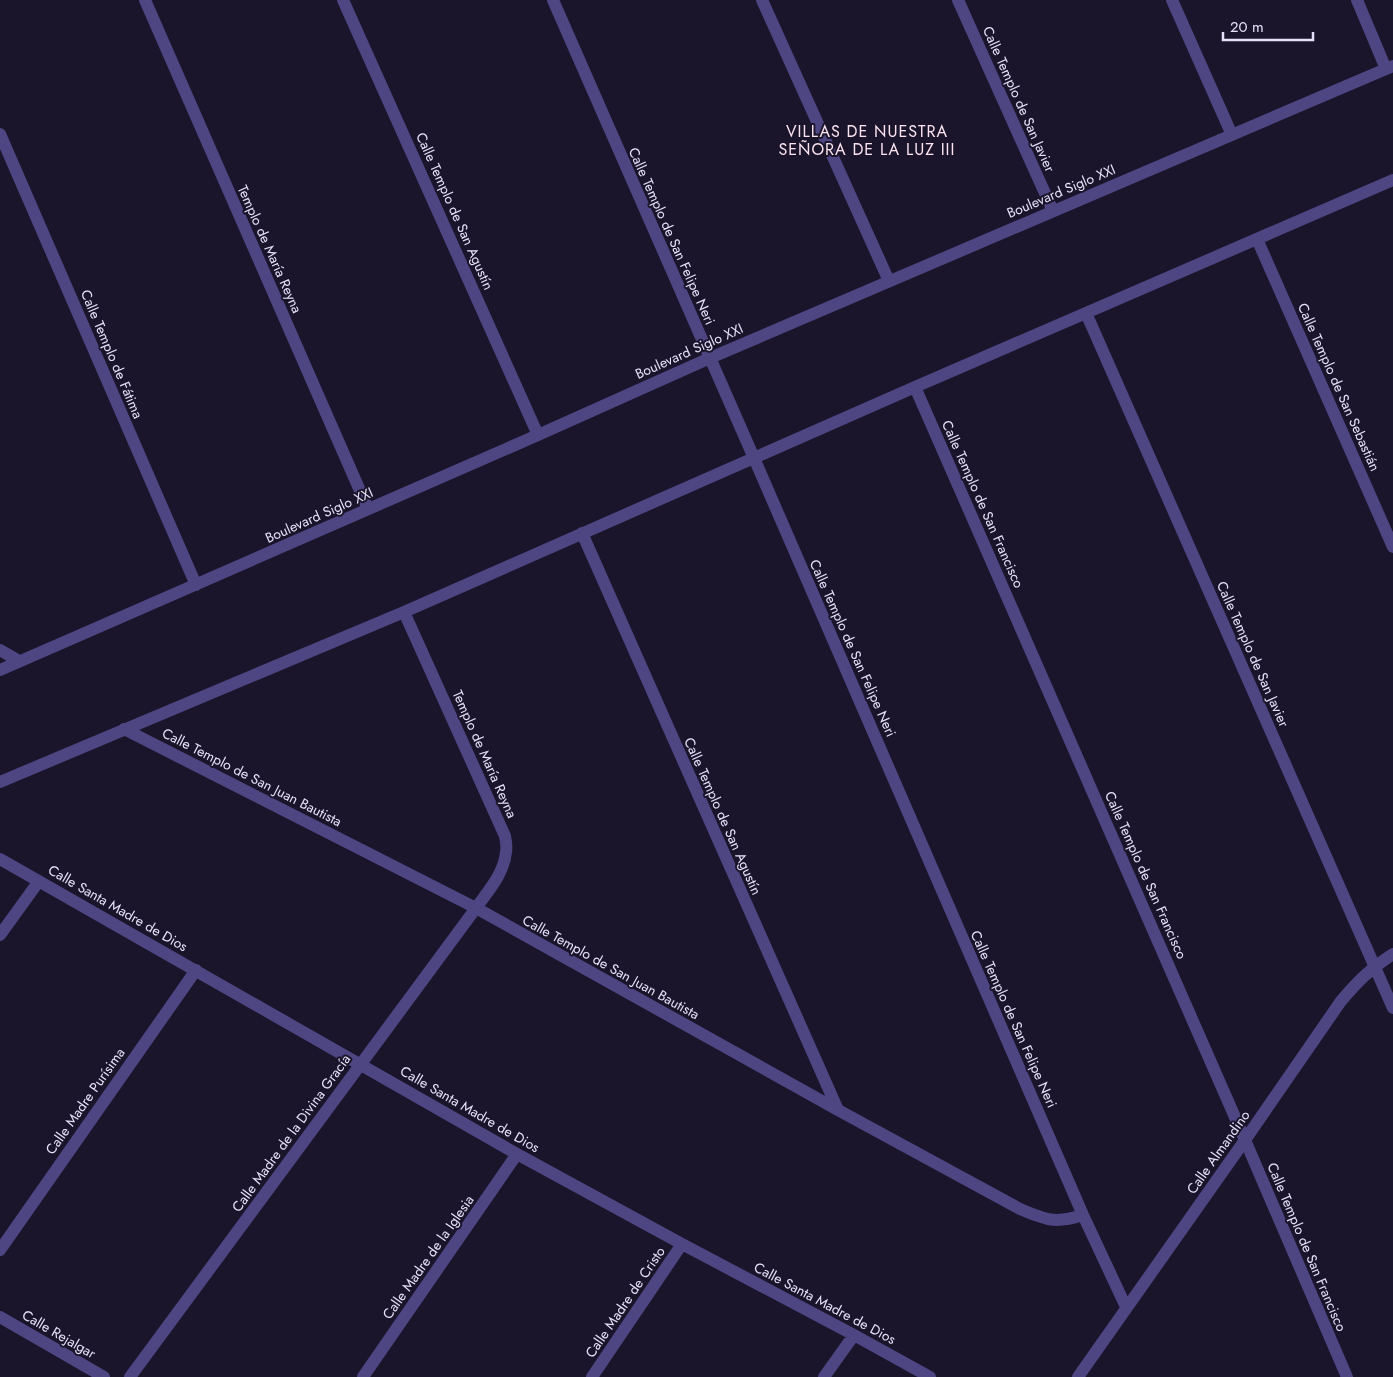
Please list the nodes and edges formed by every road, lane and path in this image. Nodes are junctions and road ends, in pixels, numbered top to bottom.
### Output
1 (145, 0) edge
2 (344, 0) edge
3 (553, 0) edge
4 (762, 0) edge
5 (958, 0) edge
6 (1172, 0) edge
7 (1357, 0) edge
8 (1390, 67) edge
9 (0, 134) edge
10 (1232, 134) junction
11 (1393, 180) edge
12 (1053, 211) junction
13 (1257, 239) junction
14 (890, 281) junction
15 (1086, 313) junction
16 (710, 358) junction
17 (915, 387) junction
18 (538, 435) junction
19 (754, 458) junction
20 (368, 509) junction
21 (582, 533) junction
22 (1393, 547) edge
23 (196, 585) junction
24 (404, 612) junction
25 (0, 650) edge
26 (19, 662) junction
27 (0, 670) edge
28 (124, 729) junction
29 (0, 782) edge
30 (0, 858) edge
31 (39, 881) junction
32 (476, 908) junction
33 (0, 935) edge
34 (1393, 954) edge
35 (1375, 965) junction
36 (196, 970) junction
37 (1393, 1008) edge
38 (360, 1064) junction
39 (838, 1110) junction
40 (1245, 1140) junction
41 (517, 1154) junction
42 (1083, 1215) junction
43 (682, 1244) junction
44 (0, 1250) edge
45 (1126, 1307) junction
46 (0, 1317) edge
47 (854, 1335) junction
48 (1081, 1376) edge
49 (104, 1377) edge
50 (130, 1377) edge
51 (363, 1377) edge
52 (592, 1377) edge
53 (824, 1377) edge
54 (930, 1377) edge
55 (1347, 1377) edge

1 - 20 street, Templo de María Reyna
2 - 18 street, Calle Templo de San Agustín
3 - 16 street, Calle Templo de San Felipe Neri
4 - 14 street
5 - 12 street, Calle Templo de San Javier
6 - 10 street
7 - 8 street
8 - 10 street, Boulevard Siglo XXI
9 - 23 street, Calle Templo de Fátima
10 - 12 street, Boulevard Siglo XXI
11 - 13 street
12 - 14 street, Boulevard Siglo XXI
13 - 15 street
13 - 22 street, Calle Templo de San Sebastián
14 - 16 street, Boulevard Siglo XXI
15 - 17 street
15 - 35 street, Calle Templo de San Javier
16 - 18 street, Boulevard Siglo XXI
16 - 19 street, Calle Templo de San Felipe Neri
17 - 19 street
17 - 40 street, Calle Templo de San Francisco
18 - 20 street, Boulevard Siglo XXI
19 - 21 street
19 - 42 street, Calle Templo de San Felipe Neri
20 - 23 street, Boulevard Siglo XXI
21 - 24 street
21 - 39 street, Calle Templo de San Agustín
23 - 26 street, Boulevard Siglo XXI
24 - 28 street
24 - 32 street, Templo de María Reyna
25 - 26 street
26 - 27 street, Boulevard Siglo XXI
28 - 29 street
28 - 32 street, Calle Templo de San Juan Bautista
30 - 31 street, Calle Santa Madre de Dios
31 - 33 street
31 - 36 street, Calle Santa Madre de Dios
32 - 38 street, Calle Madre de la Divina Gracía
32 - 39 street, Calle Templo de San Juan Bautista
34 - 35 street, Calle Almandino
35 - 37 street, Calle Templo de San Javier
35 - 40 street, Calle Almandino
36 - 38 street, Calle Santa Madre de Dios
36 - 44 street, Calle Madre Purísima
38 - 41 street, Calle Santa Madre de Dios
38 - 50 street, Calle Madre de la Divina Gracía
39 - 42 street, Calle Templo de San Juan Bautista
40 - 45 street, Calle Almandino
40 - 55 street, Calle Templo de San Francisco
41 - 43 street, Calle Santa Madre de Dios
41 - 51 street, Calle Madre de la Iglesia
42 - 45 street, Calle Templo de San Felipe Neri
43 - 47 street, Calle Santa Madre de Dios
43 - 52 street, Calle Madre de Cristo
45 - 48 street, Calle Almandino
46 - 49 street, Calle Rejalgar
47 - 53 street
47 - 54 street, Calle Santa Madre de Dios

